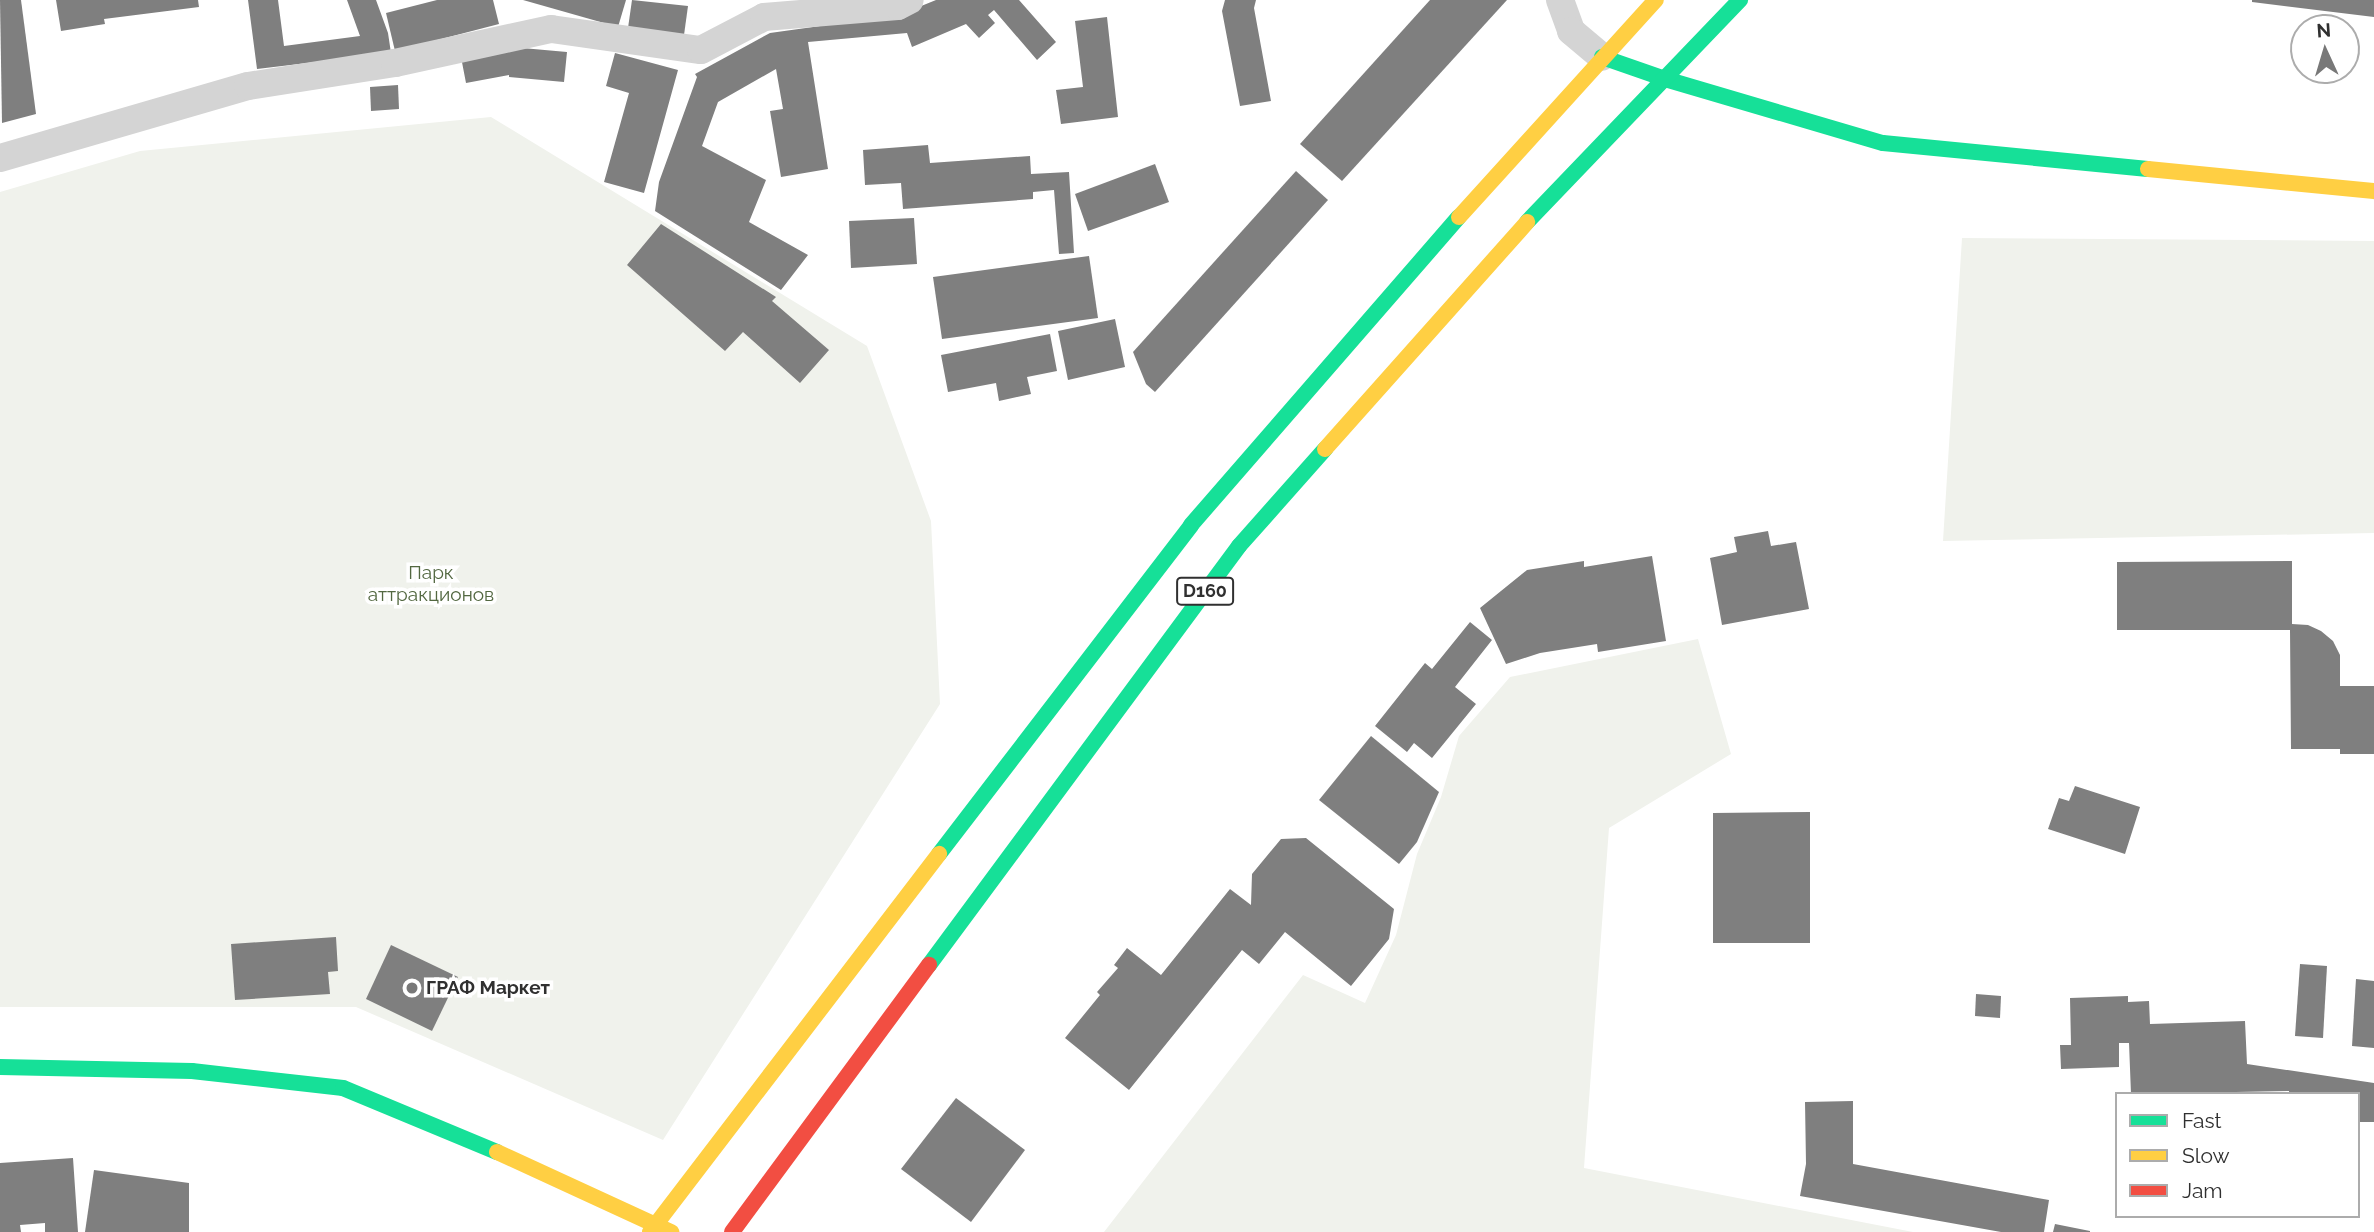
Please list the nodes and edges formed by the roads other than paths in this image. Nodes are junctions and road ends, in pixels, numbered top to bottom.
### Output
1 (910, 0) edge
2 (1560, 0) edge
3 (1656, 0) edge
4 (1740, 0) edge
5 (763, 9) edge
6 (1602, 57) junction
7 (1665, 79) junction
8 (0, 158) edge
9 (2374, 191) edge
10 (0, 1067) edge
11 (653, 1229) edge
12 (671, 1232) edge
13 (732, 1232) edge

1 - 5 street
2 - 6 street
3 - 6 main road, D160
4 - 7 main road, D160
5 - 8 street
6 - 7 main road
6 - 11 main road, D160
7 - 9 main road
7 - 13 main road, D160
10 - 11 main road
11 - 12 main road

